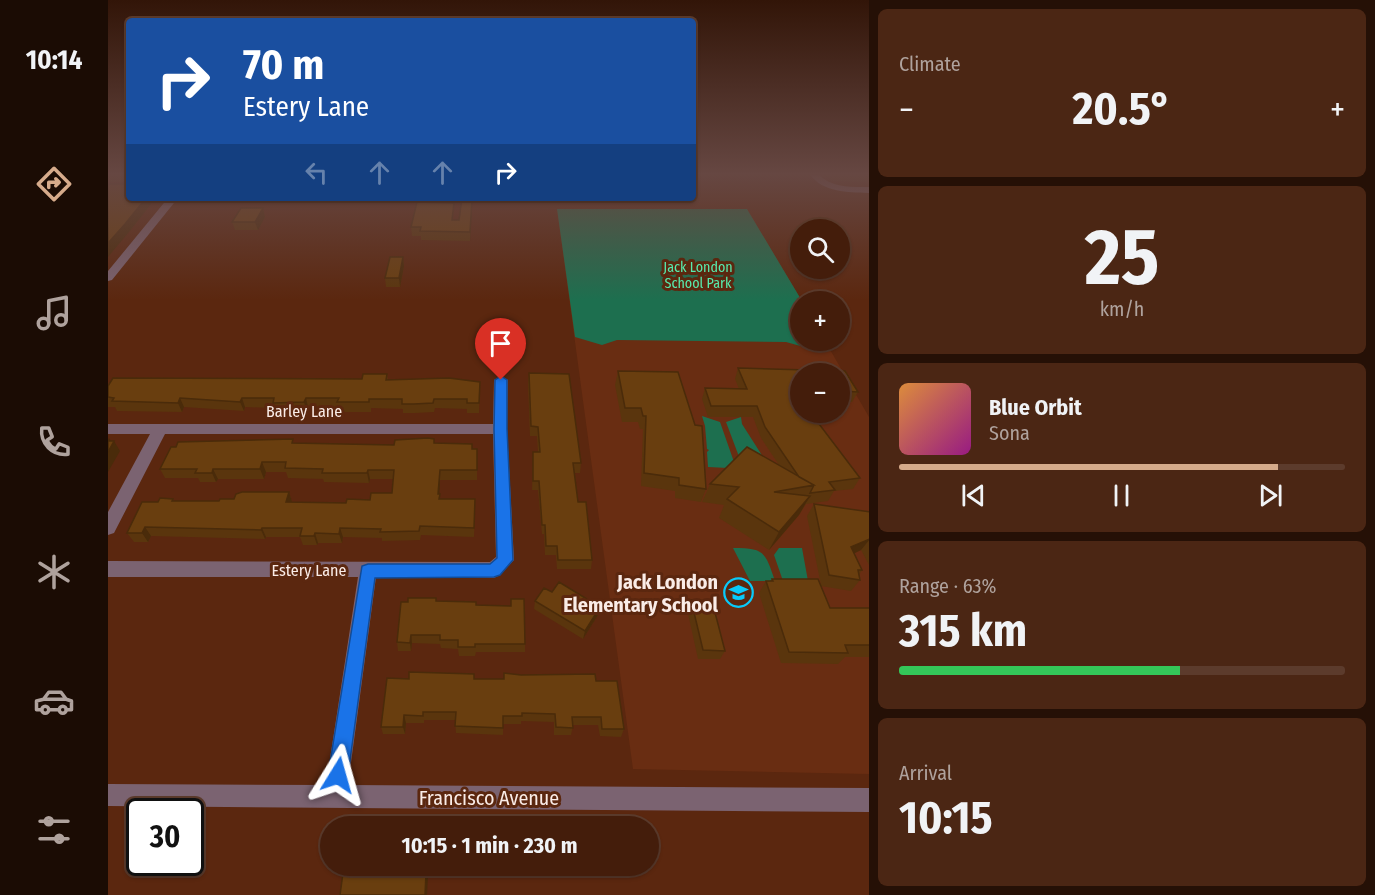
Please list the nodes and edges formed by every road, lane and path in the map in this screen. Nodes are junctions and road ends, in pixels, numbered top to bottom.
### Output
1 (158, 217) edge
2 (108, 278) edge
3 (501, 380) dead end
4 (108, 429) edge
5 (160, 429) junction
6 (500, 429) junction
7 (108, 528) edge
8 (108, 569) edge
9 (368, 571) junction
10 (108, 795) edge
11 (335, 798) junction
12 (869, 800) edge

1 - 2 street
3 - 6 street, Estery Lane
4 - 5 street, Barley Lane
5 - 6 street, Barley Lane
5 - 7 street
6 - 9 street, Estery Lane
8 - 9 street, Estery Lane
9 - 11 street
10 - 11 street, Francisco Avenue
11 - 12 street, Francisco Avenue

